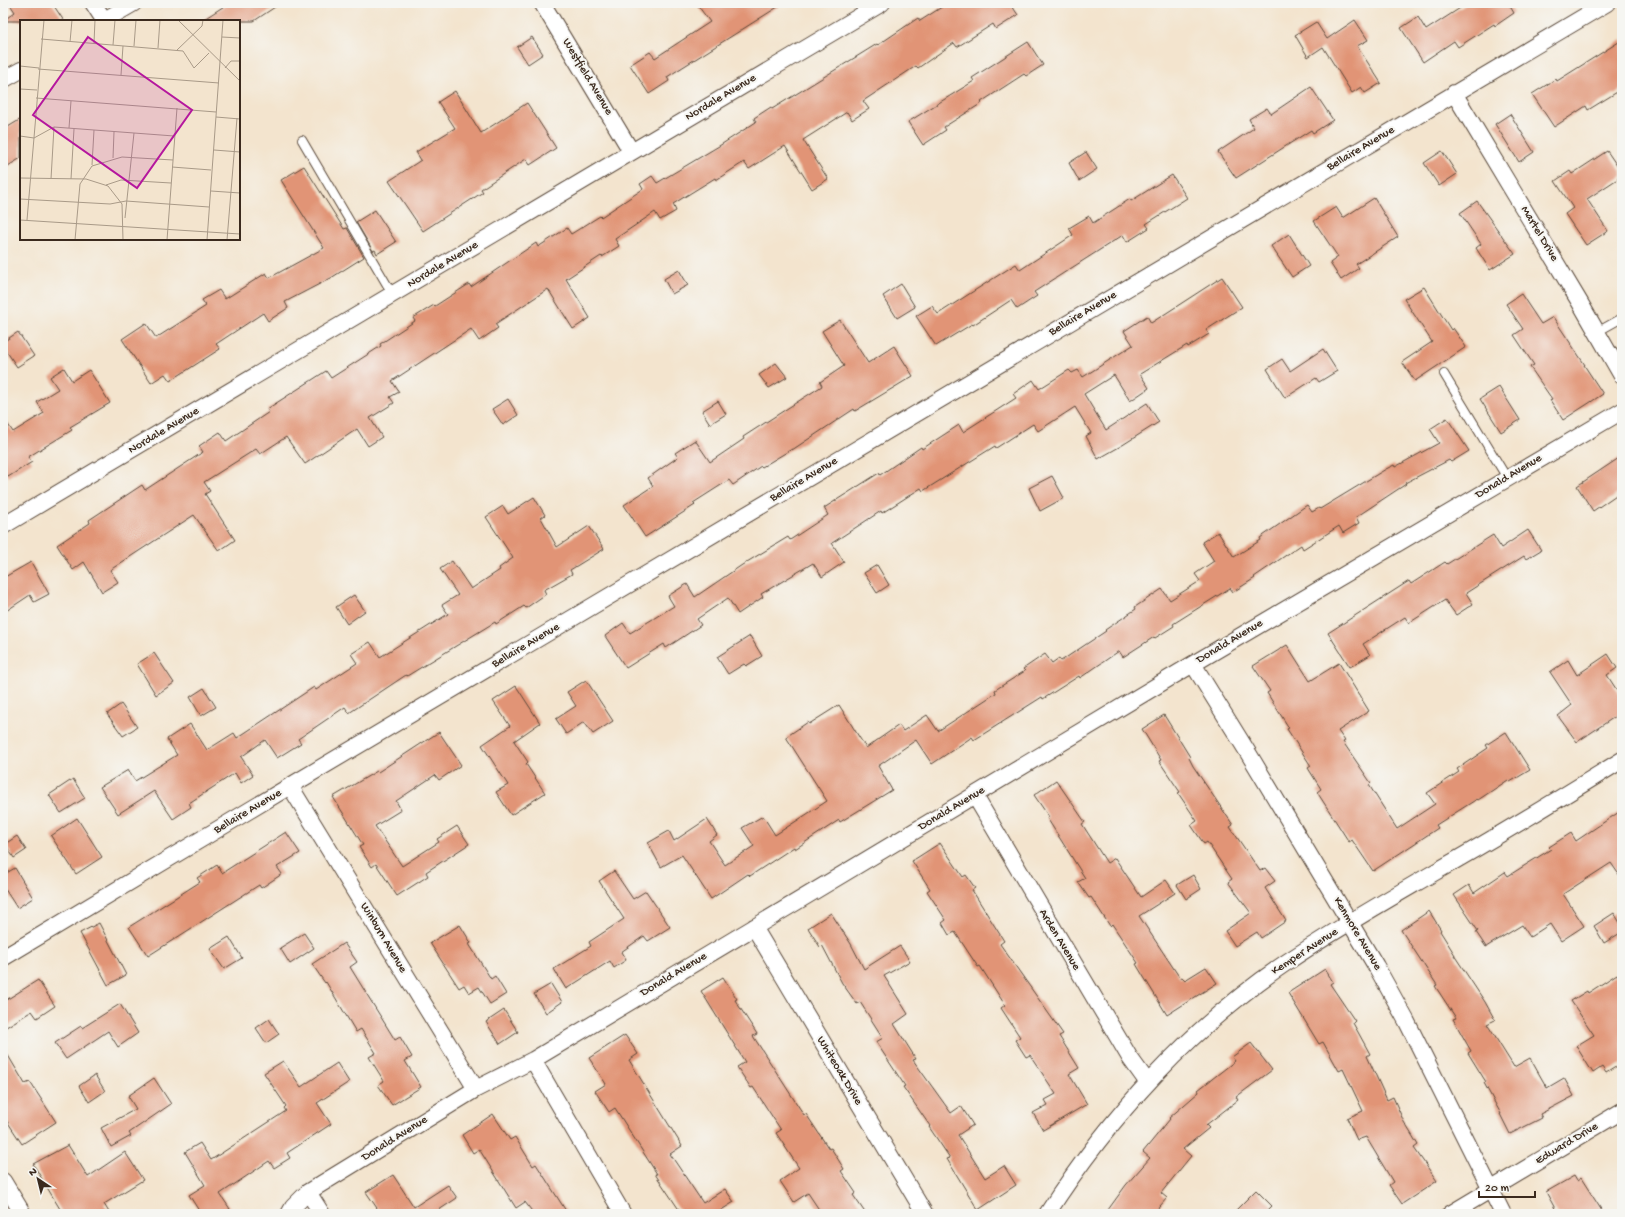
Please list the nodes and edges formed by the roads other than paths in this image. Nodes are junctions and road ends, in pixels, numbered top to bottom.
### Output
1 (93, 3) edge
2 (134, 3) edge
3 (542, 3) edge
4 (882, 3) edge
5 (1607, 3) edge
6 (102, 20) edge
7 (105, 20) edge
8 (20, 71) edge
9 (3, 80) edge
10 (1454, 94) junction
11 (302, 140) dead end
12 (631, 151) junction
13 (393, 295) junction
14 (1622, 318) edge
15 (1597, 332) junction
16 (1444, 374) dead end
17 (1622, 376) edge
18 (1622, 411) edge
19 (1507, 478) junction
20 (3, 526) edge
21 (1193, 664) junction
22 (1622, 760) edge
23 (290, 786) junction
24 (975, 796) junction
25 (1349, 923) junction
26 (754, 927) junction
27 (3, 958) edge
28 (532, 1060) junction
29 (1148, 1083) junction
30 (476, 1089) junction
31 (1622, 1111) edge
32 (3, 1181) edge
33 (1490, 1190) junction
34 (308, 1192) junction
35 (23, 1214) edge
36 (289, 1214) edge
37 (322, 1214) edge
38 (623, 1214) edge
39 (925, 1214) edge
40 (1047, 1214) edge
41 (1450, 1214) edge
42 (1503, 1214) edge

1 - 6 street
2 - 7 street
3 - 12 street, Westfield Avenue
4 - 12 street, Nordale Avenue
5 - 10 street, Bellaire Avenue
8 - 9 street
10 - 15 street, Martel Drive
10 - 23 street, Bellaire Avenue
11 - 13 lane
12 - 13 street, Nordale Avenue
13 - 20 street, Nordale Avenue
14 - 15 lane
15 - 17 street, Martel Drive
16 - 19 lane
18 - 19 street, Donald Avenue
19 - 21 street, Donald Avenue
21 - 24 street, Donald Avenue
21 - 25 street, Kenmore Avenue
22 - 25 street, Kemper Avenue
23 - 27 street, Bellaire Avenue
23 - 30 street, Winburn Avenue
24 - 26 street, Donald Avenue
24 - 29 street, Arden Avenue
25 - 29 street, Kemper Avenue
25 - 33 street, Kenmore Avenue
26 - 28 street, Donald Avenue
26 - 39 street, Whiteoak Drive
28 - 30 street, Donald Avenue
28 - 38 street
29 - 40 street, Kemper Avenue
30 - 34 street, Donald Avenue
31 - 33 street, Edward Drive
32 - 35 street
33 - 41 street, Edward Drive
33 - 42 street, Kenmore Avenue
34 - 36 street, Donald Avenue
34 - 37 street

